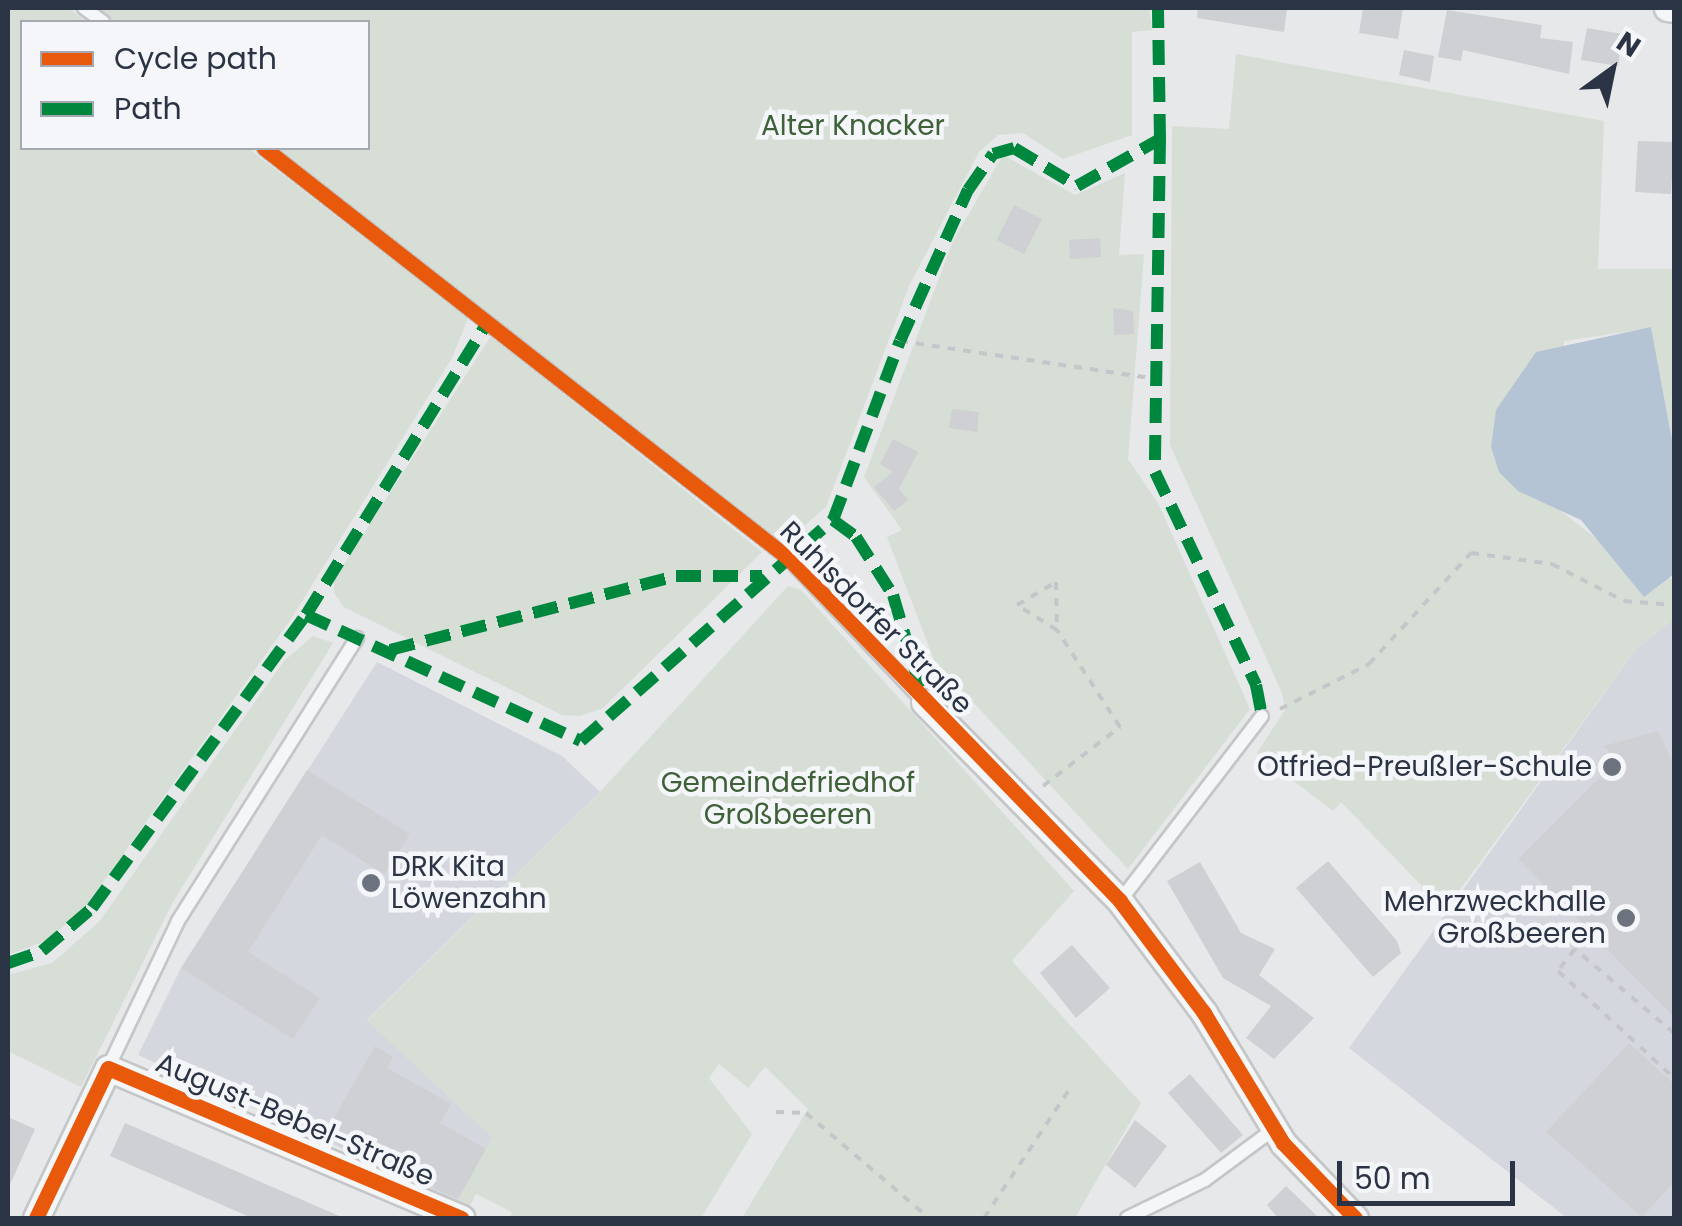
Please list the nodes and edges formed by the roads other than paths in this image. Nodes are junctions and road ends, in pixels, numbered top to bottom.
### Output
1 (1667, 8) edge
2 (1674, 9) edge
3 (267, 150) edge
4 (357, 638) dead end
5 (924, 702) joint
6 (1262, 716) road end
7 (1120, 901) junction
8 (108, 1068) junction
9 (1274, 1129) junction
10 (36, 1218) edge
11 (462, 1218) edge
12 (1127, 1218) edge
13 (1355, 1218) edge

1 - 2 street
3 - 5 lane, Ruhlsdorfer Straße
4 - 8 lane
5 - 7 street, Ruhlsdorfer Straße
6 - 7 lane
7 - 9 street, Ruhlsdorfer Straße
8 - 10 street
8 - 11 street, August-Bebel-Straße
9 - 12 lane
9 - 13 street, Ruhlsdorfer Straße

